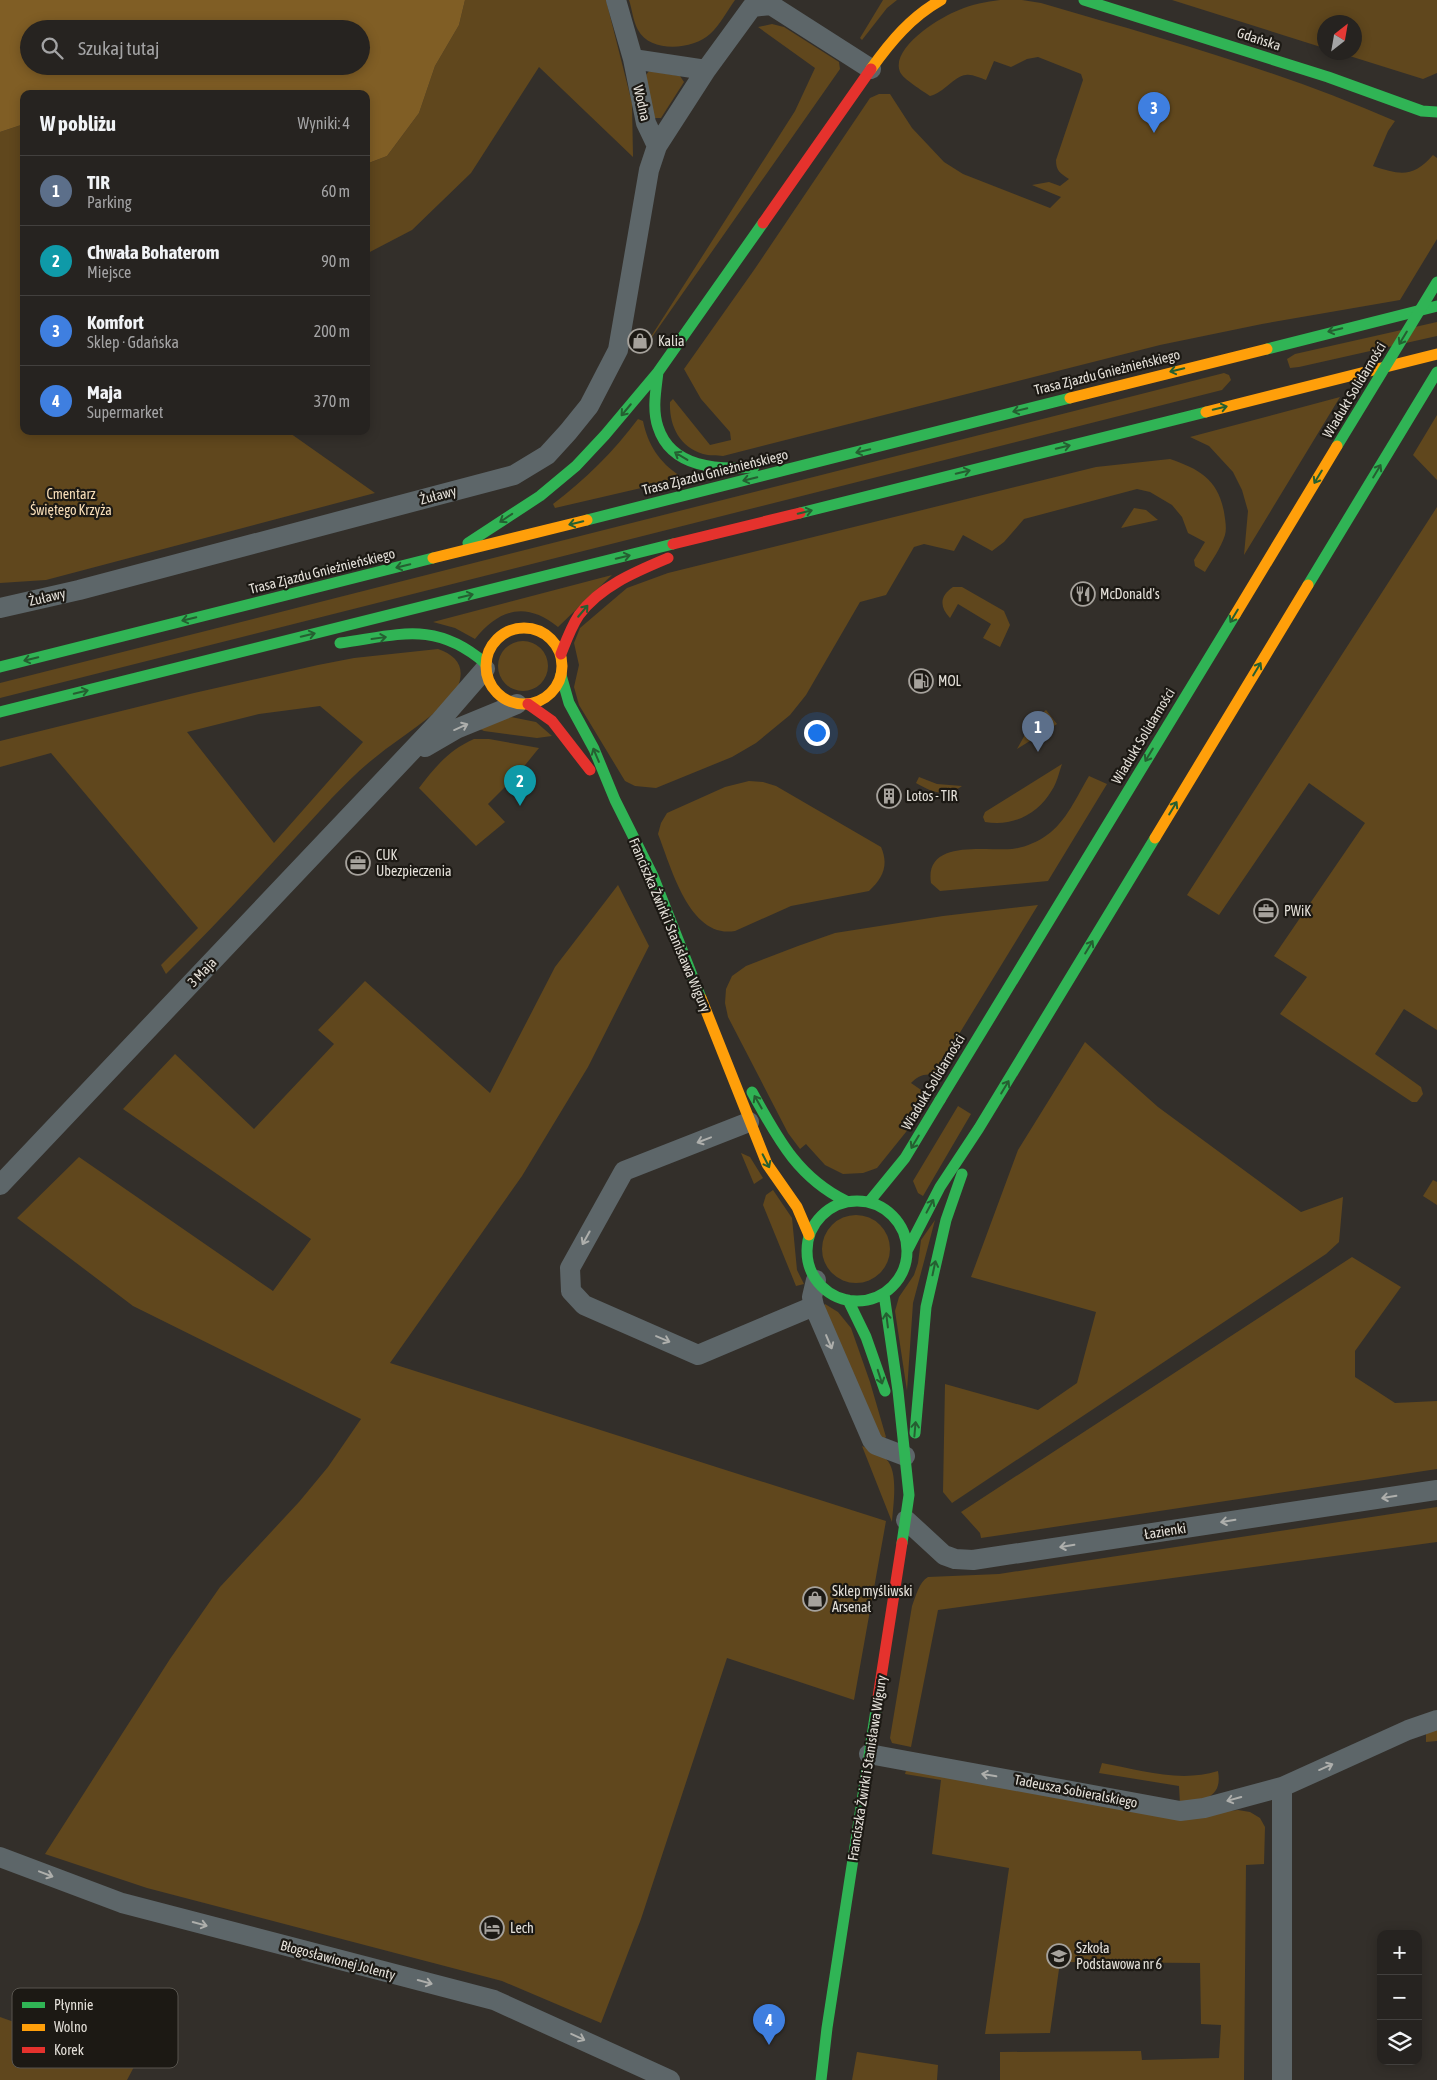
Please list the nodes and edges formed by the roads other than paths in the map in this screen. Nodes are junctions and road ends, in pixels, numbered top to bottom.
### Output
1 (616, 0) edge
2 (941, 0) edge
3 (1084, 0) edge
4 (753, 4) edge
5 (633, 59) junction
6 (871, 69) junction
7 (706, 70) junction
8 (1422, 111) junction
9 (1437, 112) edge
10 (1437, 125) edge
11 (657, 146) junction
12 (1437, 282) edge
13 (1437, 306) edge
14 (1437, 354) edge
15 (658, 372) junction
16 (1437, 372) edge
17 (832, 458) junction
18 (758, 524) junction
19 (450, 554) junction
20 (0, 608) edge
21 (560, 654) junction
22 (227, 656) junction
23 (485, 666) junction
24 (0, 667) edge
25 (562, 675) junction
26 (523, 704) junction
27 (0, 712) edge
28 (404, 760) junction
29 (615, 800) junction
30 (723, 1051) junction
31 (749, 1122) junction
32 (979, 1128) junction
33 (0, 1184) edge
34 (846, 1202) junction
35 (869, 1202) junction
36 (809, 1235) junction
37 (908, 1249) junction
38 (816, 1280) junction
39 (884, 1294) junction
40 (848, 1300) junction
41 (814, 1306) junction
42 (904, 1447) junction
43 (1437, 1490) edge
44 (910, 1495) junction
45 (906, 1520) junction
46 (1437, 1720) edge
47 (869, 1754) junction
48 (1282, 1787) junction
49 (0, 1857) edge
50 (670, 2080) edge
51 (820, 2080) edge
52 (1282, 2080) edge

1 - 5 street, Wodna
2 - 6 street
3 - 8 street, Gdańska
4 - 6 street
4 - 7 street, Żuławy
5 - 7 street
5 - 11 street, Wodna
6 - 15 street
7 - 11 street, Żuławy
8 - 9 street, Gdańska
8 - 10 street, Gdańska
11 - 20 street, Żuławy
12 -> 35 street, Wiadukt Solidarności, bridge
13 -> 17 street, Trasa Zjazdu Gnieźnieńskiego
18 -> 14 street
17 -> 15 street
15 -> 19 street
32 -> 16 street
17 -> 19 street, Trasa Zjazdu Gnieźnieńskiego
21 -> 18 street
22 -> 18 street
19 -> 24 street, Trasa Zjazdu Gnieźnieńskiego
21 - 23 street
21 - 25 street
22 -> 23 street
27 -> 22 street
23 - 26 street
23 - 28 street, 3 Maja
25 - 26 street
29 -> 25 street, Franciszka Żwirki i Stanisława Wigury
28 -> 26 street, 3 Maja
26 - 29 street, Franciszka Żwirki i Stanisława Wigury
28 - 33 street, 3 Maja
29 - 30 street, Franciszka Żwirki i Stanisława Wigury
30 - 31 street, Franciszka Żwirki i Stanisława Wigury
34 -> 30 street, Franciszka Żwirki i Stanisława Wigury
31 -> 36 street, Franciszka Żwirki i Stanisława Wigury
31 -> 41 street
37 -> 32 street
44 -> 32 street
34 - 35 street
34 - 36 street
35 - 37 street
36 - 38 street
37 - 39 street
38 - 40 street
38 - 41 street
39 - 40 street
42 -> 39 street, Franciszka Żwirki i Stanisława Wigury
40 -> 42 street, Franciszka Żwirki i Stanisława Wigury
41 -> 42 street
42 - 44 street, Franciszka Żwirki i Stanisława Wigury
43 -> 45 street, Łazienki
44 - 45 street, Franciszka Żwirki i Stanisława Wigury
45 - 47 street, Franciszka Żwirki i Stanisława Wigury
48 -> 46 street, Tadeusza Sobieralskiego
48 -> 47 street, Tadeusza Sobieralskiego
47 - 51 street, Franciszka Żwirki i Stanisława Wigury
48 - 52 street
49 -> 50 street, Błogosławionej Jolenty

